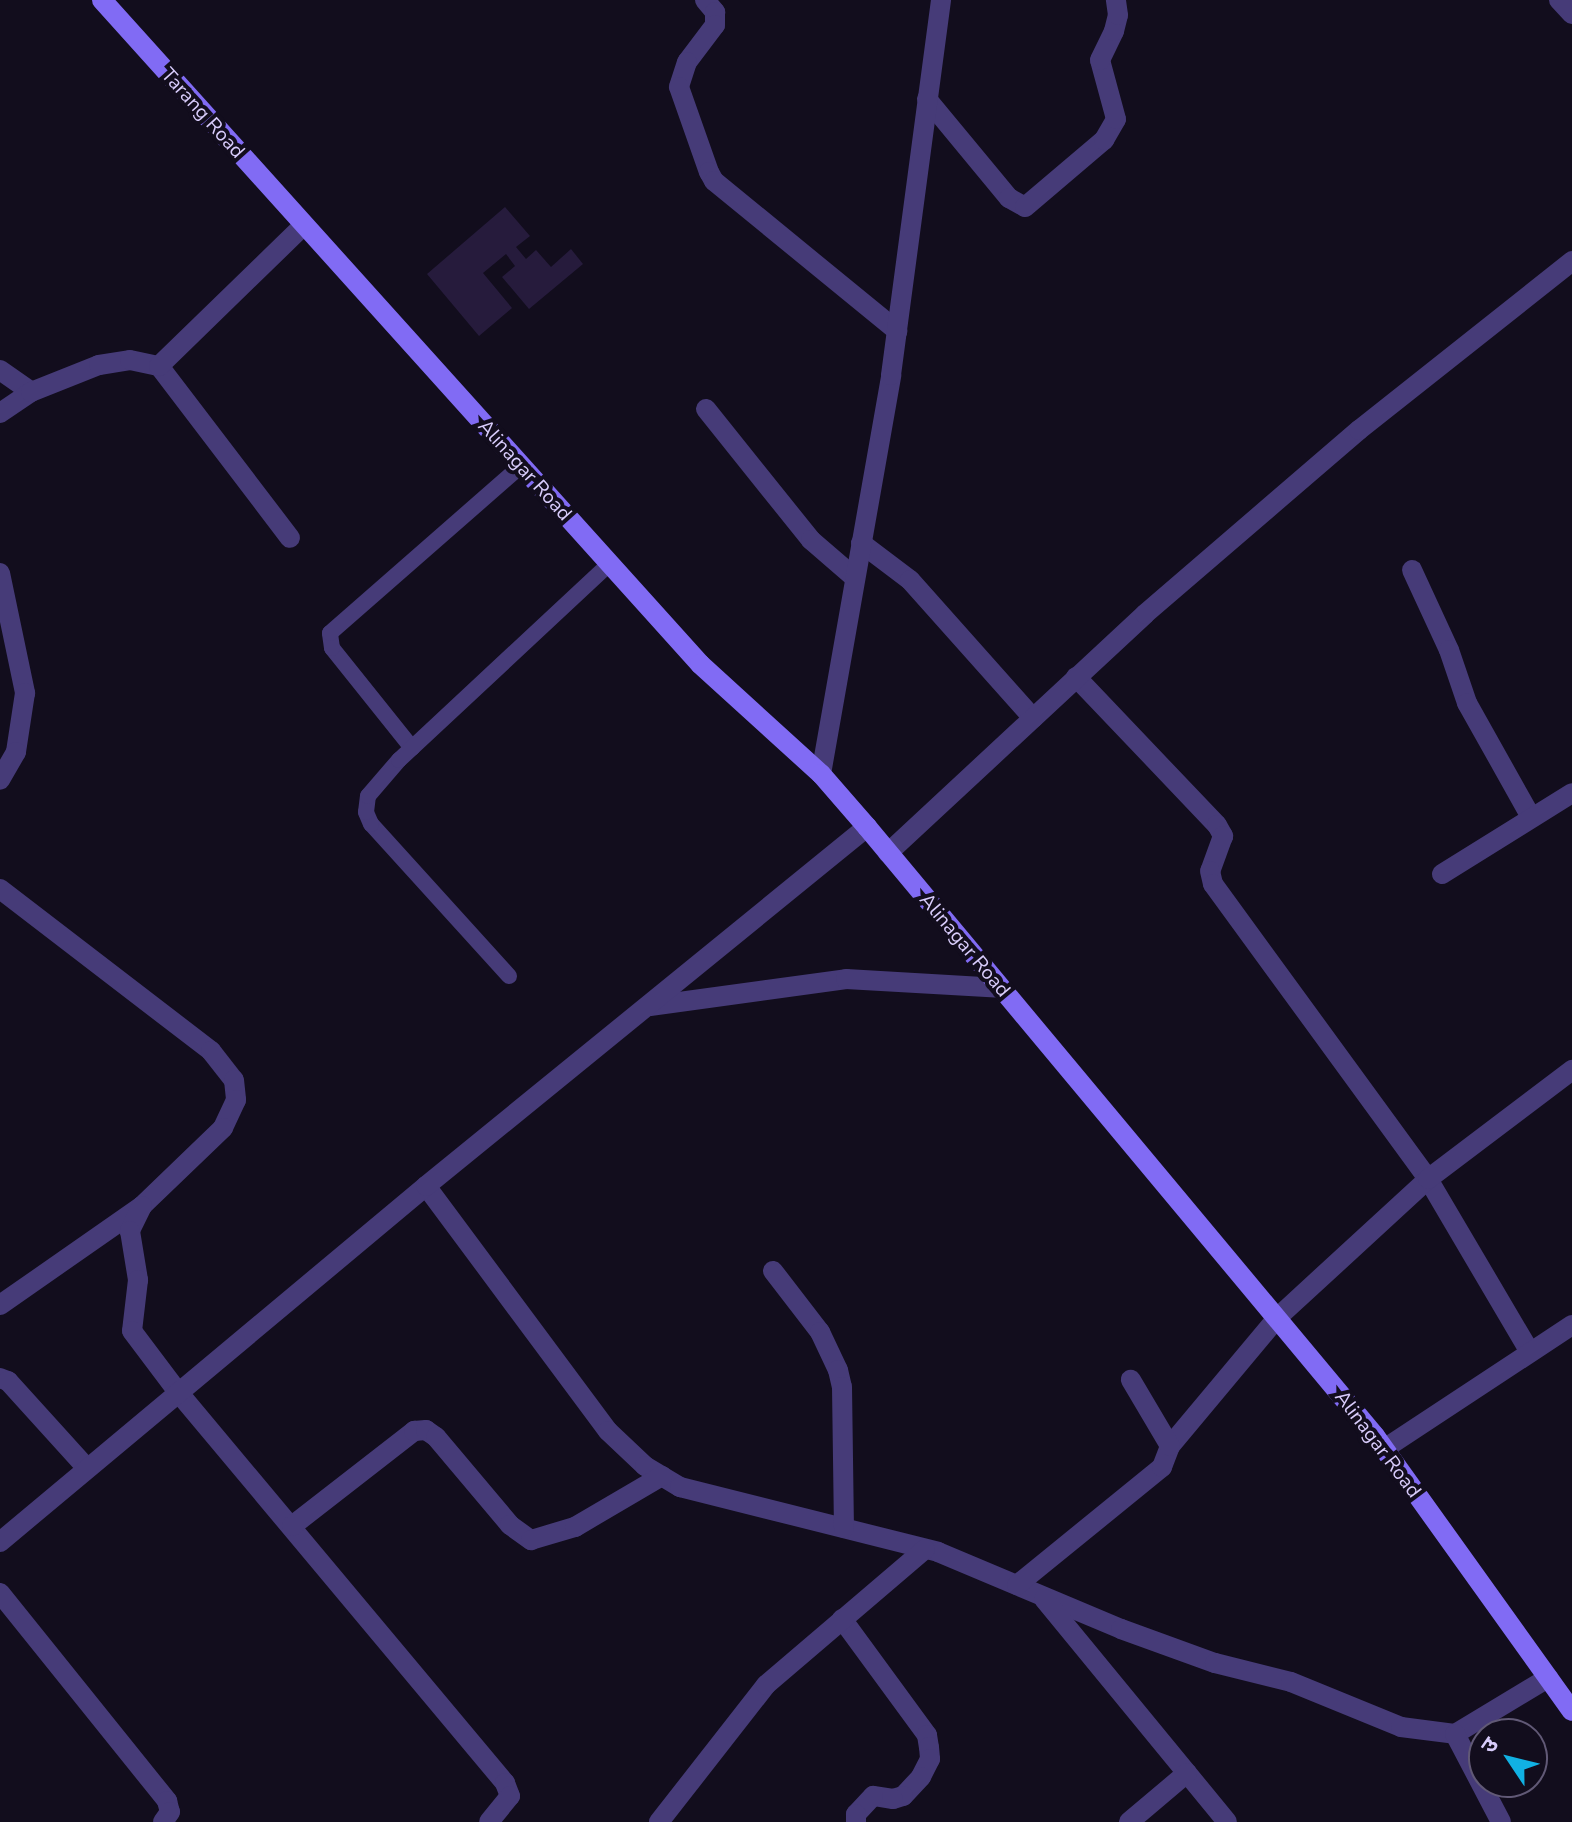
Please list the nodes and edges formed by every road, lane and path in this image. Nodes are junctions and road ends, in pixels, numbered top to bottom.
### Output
1 (102, 0) edge
2 (705, 0) edge
3 (941, 0) edge
4 (1116, 0) edge
5 (1559, 0) edge
6 (1572, 14) edge
7 (927, 99) junction
8 (304, 225) junction
9 (1572, 261) edge
10 (897, 331) junction
11 (159, 366) junction
12 (0, 370) edge
13 (31, 392) junction
14 (706, 409) dead end
15 (0, 413) edge
16 (521, 466) junction
17 (290, 538) dead end
18 (861, 543) junction
19 (609, 564) junction
20 (1412, 570) dead end
21 (0, 573) edge
22 (855, 578) junction
23 (1076, 677) junction
24 (1033, 718) junction
25 (412, 748) junction
26 (821, 774) junction
27 (0, 780) edge
28 (1572, 793) edge
29 (1531, 817) junction
30 (867, 827) junction
31 (888, 853) junction
32 (1442, 874) dead end
33 (0, 889) edge
34 (509, 976) dead end
35 (1000, 988) junction
36 (650, 1006) junction
37 (1572, 1070) edge
38 (1428, 1179) junction
39 (426, 1186) junction
40 (142, 1206) junction
41 (773, 1271) dead end
42 (0, 1305) edge
43 (1277, 1318) junction
44 (1572, 1325) edge
45 (1530, 1352) junction
46 (0, 1378) edge
47 (1131, 1380) dead end
48 (178, 1392) junction
49 (1170, 1446) junction
50 (1384, 1449) junction
51 (86, 1467) junction
52 (662, 1476) junction
53 (292, 1526) junction
54 (844, 1528) junction
55 (0, 1542) edge
56 (925, 1549) junction
57 (1017, 1585) junction
58 (0, 1593) edge
59 (1042, 1596) junction
60 (842, 1619) junction
61 (1548, 1678) junction
62 (1572, 1711) edge
63 (1455, 1734) junction
64 (1187, 1773) junction
65 (163, 1822) edge
66 (489, 1822) edge
67 (659, 1822) edge
68 (856, 1822) edge
69 (1129, 1822) edge
70 (1227, 1822) edge
71 (1501, 1822) edge

1 - 8 main road, Tarang Road
2 - 10 street
3 - 7 street
4 - 7 street
5 - 6 street
7 - 10 street
8 - 11 street
8 - 16 main road, Alinagar Road
9 - 23 street
10 - 18 street
11 - 13 street
11 - 17 street
12 - 13 street
13 - 15 street
14 - 22 street
16 - 19 main road, Alinagar Road
16 - 25 lane
18 - 22 street
18 - 24 street
19 - 25 lane
19 - 26 main road, Alinagar Road
20 - 29 street
21 - 27 street
22 - 26 street
23 - 24 street
23 - 38 street
24 - 31 street
25 - 34 lane
26 - 30 main road, Alinagar Road
28 - 29 street
29 - 32 street
30 - 31 main road, Alinagar Road
30 - 36 street
31 - 35 main road, Alinagar Road
33 - 40 street
35 - 36 street
35 - 43 main road, Alinagar Road
36 - 39 street
37 - 38 street
38 - 43 street
38 - 45 street
39 - 48 street
39 - 52 street
40 - 42 street
40 - 48 street
41 - 54 street
43 - 49 street
43 - 50 main road, Alinagar Road
44 - 45 street
45 - 50 street
46 - 51 street
47 - 49 street
48 - 51 street
48 - 53 street
49 - 57 street
50 - 61 main road, Alinagar Road
51 - 55 street
52 - 53 street
52 - 54 street
53 - 66 street
54 - 56 street
56 - 57 street
56 - 60 street
57 - 59 street
58 - 65 street
59 - 63 street
59 - 64 street
60 - 67 street
60 - 68 street
61 - 62 main road, Alinagar Road
61 - 63 street
63 - 71 street
64 - 69 street
64 - 70 street

